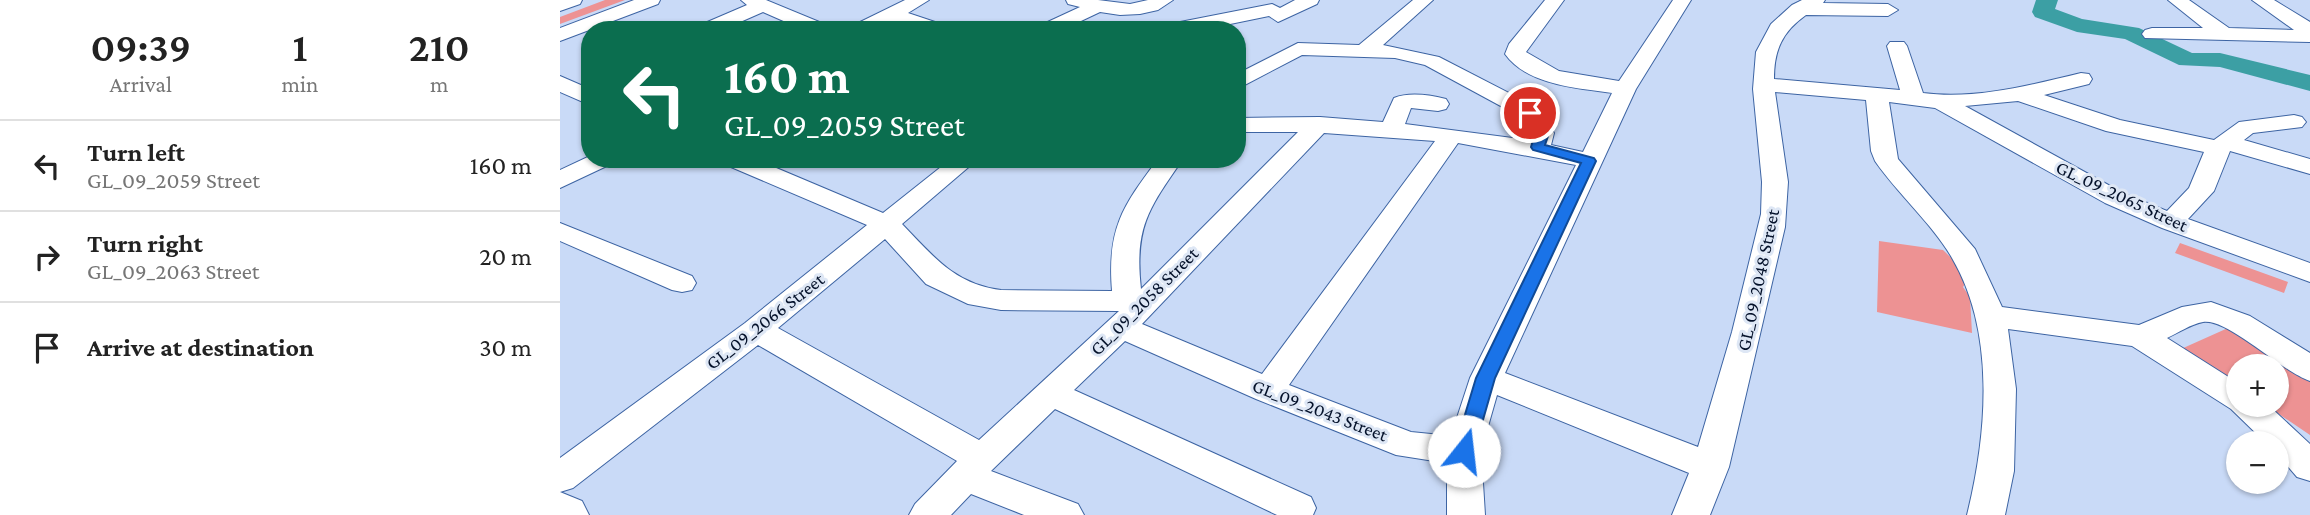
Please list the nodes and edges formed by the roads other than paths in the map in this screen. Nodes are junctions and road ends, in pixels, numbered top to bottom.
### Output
1 (651, 0) edge
2 (920, 0) edge
3 (1076, 0) edge
4 (1310, 0) edge
5 (1424, 0) edge
6 (1555, 0) edge
7 (1682, 0) edge
8 (2177, 0) edge
9 (2261, 0) edge
10 (756, 3) edge
11 (1155, 4) edge
12 (1808, 5) edge
13 (1097, 6) junction
14 (1270, 9) edge
15 (1888, 10) dead end
16 (891, 14) junction
17 (596, 21) edge
18 (722, 21) edge
19 (800, 21) edge
20 (877, 21) edge
21 (912, 21) edge
22 (1065, 21) edge
23 (1165, 21) edge
24 (1213, 21) edge
25 (581, 27) edge
26 (2310, 30) edge
27 (2152, 34) dead end
28 (2224, 34) junction
29 (560, 35) edge
30 (2310, 36) edge
31 (1897, 46) dead end
32 (1298, 49) junction
33 (1364, 51) junction
34 (1246, 78) edge
35 (2081, 79) dead end
36 (581, 81) edge
37 (1764, 85) junction
38 (564, 86) edge
39 (1625, 89) junction
40 (581, 94) edge
41 (1877, 94) junction
42 (2020, 94) junction
43 (1914, 98) junction
44 (1941, 102) junction
45 (1438, 104) dead end
46 (2294, 122) dead end
47 (1320, 124) junction
48 (1246, 125) edge
49 (1391, 131) junction
50 (1451, 136) junction
51 (2222, 145) junction
52 (1538, 147) junction
53 (1589, 161) junction
54 (2310, 167) edge
55 (585, 168) edge
56 (754, 168) edge
57 (955, 168) edge
58 (1164, 168) edge
59 (560, 180) edge
60 (2171, 222) junction
61 (887, 224) junction
62 (560, 230) edge
63 (2310, 273) edge
64 (682, 283) dead end
65 (1128, 313) junction
66 (1991, 316) junction
67 (756, 330) junction
68 (2139, 336) junction
69 (2310, 369) edge
70 (1486, 378) junction
71 (1268, 390) junction
72 (2226, 391) edge
73 (1051, 393) junction
74 (2260, 417) edge
75 (1464, 451) junction
76 (974, 467) junction
77 (1711, 467) junction
78 (2310, 467) edge
79 (560, 478) edge
80 (1298, 508) dead end
81 (560, 511) edge
82 (566, 515) edge
83 (928, 515) edge
84 (1065, 515) edge
85 (1466, 515) edge
86 (1691, 515) edge
87 (1986, 515) edge

1 - 17 street
2 - 16 street
3 - 13 street
4 - 14 street
5 - 33 street
6 - 39 street
7 - 39 street
8 - 28 street
9 - 26 street
10 - 18 street
10 - 19 street
11 - 13 street
11 - 23 street
12 - 15 street, GL_09_2048 Street
12 - 37 street, GL_09_2048 Street
13 - 22 street
14 - 24 street
14 - 32 street
16 - 20 street
16 - 21 street
25 - 29 street
27 - 28 street
28 - 30 street
31 - 43 street
32 - 33 street
32 - 34 street
33 - 52 street
35 - 42 street
36 - 38 street
37 - 41 street
37 - 77 street, GL_09_2048 Street
38 - 40 street
39 - 53 street
41 - 43 street
41 - 66 street
42 - 44 street
42 - 51 street
43 - 44 street
44 - 60 street, GL_09_2065 Street
45 - 49 street
46 - 51 street
47 - 48 street
47 - 49 street
47 - 65 street, GL_09_2058 Street
49 - 50 street
50 - 52 street
50 - 71 street
51 - 54 street
51 - 60 street
52 - 53 street
53 - 70 street
55 - 59 street
56 - 61 street, GL_09_2043 Street
57 - 61 street, GL_09_2066 Street
58 - 65 street
60 - 63 street, GL_09_2065 Street
61 - 65 street, GL_09_2043 Street
61 - 67 street, GL_09_2066 Street
62 - 64 street
65 - 71 street, GL_09_2043 Street
65 - 73 street, GL_09_2058 Street
66 - 68 street
66 - 87 street
67 - 76 street
67 - 79 street, GL_09_2066 Street
68 - 69 street
68 - 72 street
70 - 75 street
70 - 77 street
71 - 75 street, GL_09_2043 Street
73 - 76 street, GL_09_2058 Street
73 - 80 street
74 - 78 street
75 - 85 street
76 - 83 street, GL_09_2058 Street
76 - 84 street
77 - 86 street, GL_09_2048 Street
81 - 82 main road

